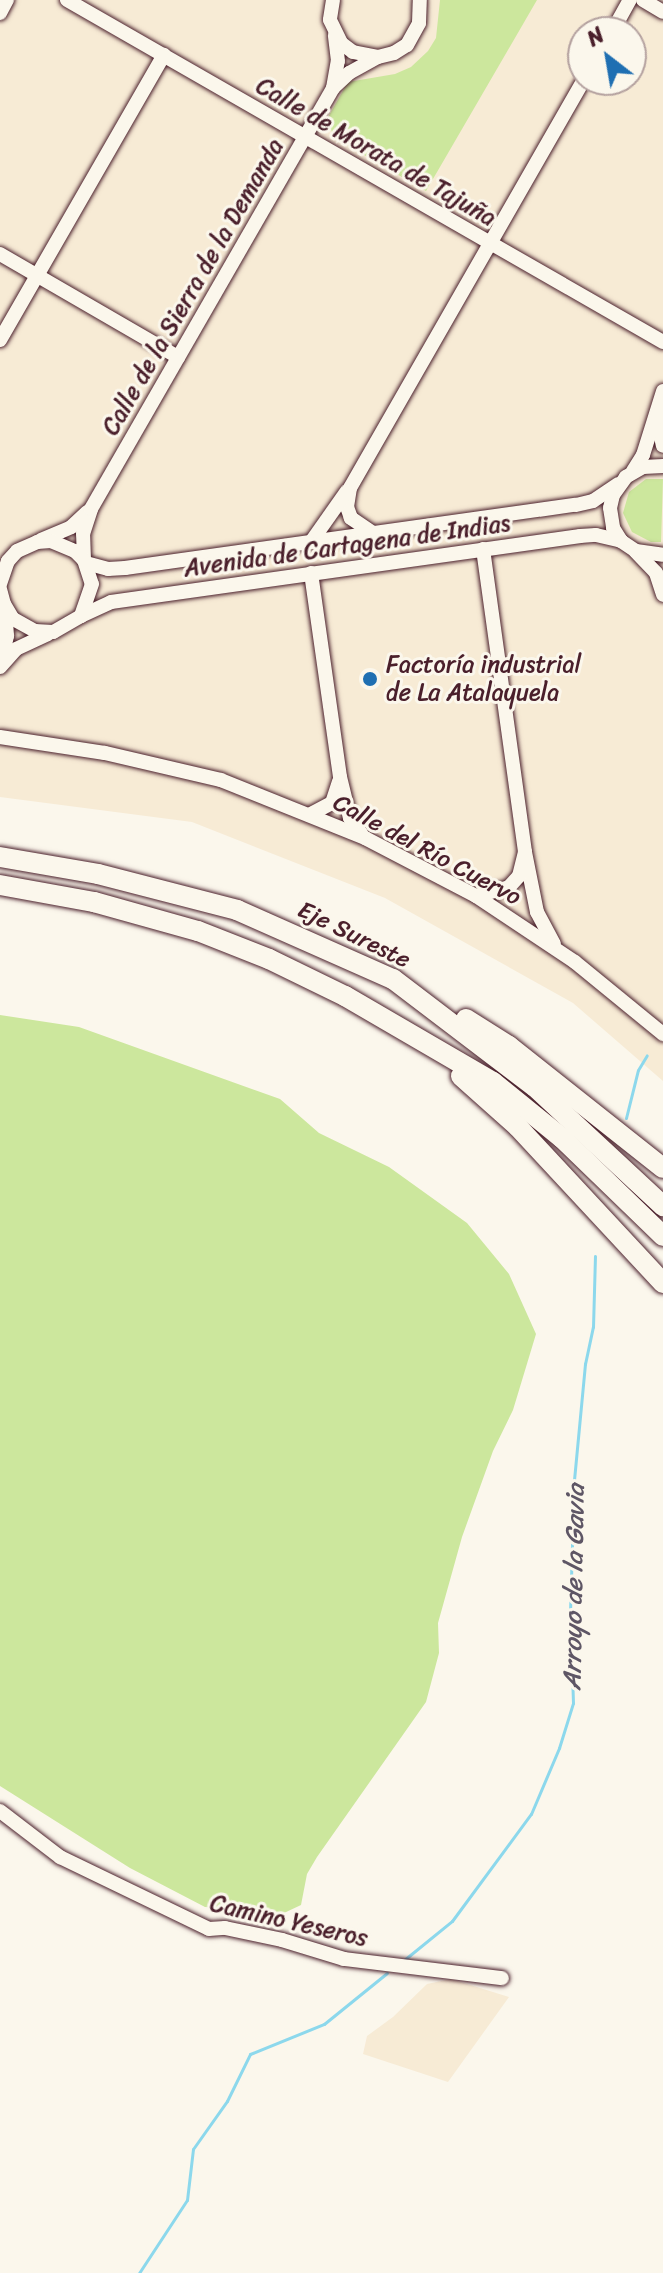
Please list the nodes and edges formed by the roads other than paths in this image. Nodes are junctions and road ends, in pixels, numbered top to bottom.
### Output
1 (7, 0) edge
2 (67, 0) edge
3 (317, 0) edge
4 (333, 0) edge
5 (420, 0) edge
6 (643, 0) edge
7 (663, 12) edge
8 (0, 13) edge
9 (330, 20) junction
10 (335, 35) junction
11 (164, 55) junction
12 (378, 57) junction
13 (333, 88) junction
14 (575, 96) edge
15 (305, 137) junction
16 (491, 243) junction
17 (0, 254) edge
18 (37, 275) junction
19 (0, 340) edge
20 (663, 342) edge
21 (178, 357) junction
22 (663, 391) edge
23 (663, 415) edge
24 (663, 446) edge
25 (663, 466) edge
26 (633, 471) junction
27 (618, 484) junction
28 (350, 488) junction
29 (91, 509) junction
30 (373, 534) junction
31 (621, 541) junction
32 (37, 542) junction
33 (311, 542) junction
34 (483, 549) junction
35 (17, 551) junction
36 (636, 551) junction
37 (0, 555) edge
38 (663, 555) edge
39 (85, 562) junction
40 (311, 573) junction
41 (663, 595) edge
42 (2, 597) edge
43 (81, 616) junction
44 (53, 632) junction
45 (0, 666) edge
46 (0, 726) edge
47 (0, 737) edge
48 (18, 739) junction
49 (340, 777) junction
50 (311, 814) junction
51 (365, 838) junction
52 (525, 852) junction
53 (0, 857) edge
54 (0, 885) edge
55 (476, 896) junction
56 (558, 950) junction
57 (393, 979) junction
58 (381, 1016) junction
59 (663, 1034) edge
60 (663, 1168) edge
61 (663, 1206) edge
62 (663, 1236) edge
63 (663, 1283) edge
64 (0, 1811) edge
65 (502, 1978) dead end

1 - 8 street
2 - 11 street, Calle de Morata de Tajuña
3 - 9 street
4 - 9 street
5 - 12 street, Calle de la Sierra de la Demanda
6 - 7 street
9 - 10 street, Calle de la Sierra de la Demanda
10 - 12 street
10 - 13 street, Calle de la Sierra de la Demanda
11 - 15 street, Calle de Morata de Tajuña
11 - 18 street
12 - 13 street, Calle de la Sierra de la Demanda
13 - 15 street, Calle de la Sierra de la Demanda
14 - 16 street
15 - 16 street, Calle de Morata de Tajuña
15 - 21 street, Calle de la Sierra de la Demanda
16 - 20 street, Calle de Morata de Tajuña
16 - 28 street
17 - 18 street
18 - 19 street
18 - 21 street
21 - 29 street, Calle de la Sierra de la Demanda
22 - 26 street
23 - 24 street
25 - 26 street
26 - 27 street, Avenida de Cartagena de Indias
27 - 30 street, Avenida de Cartagena de Indias
27 - 31 street
28 - 30 street
28 - 33 street
29 - 32 street, Calle de la Sierra de la Demanda
29 - 39 street, Calle de la Sierra de la Demanda
30 - 33 street, Avenida de Cartagena de Indias
31 - 34 street, Avenida de Cartagena de Indias
31 - 36 street
32 - 35 street
32 - 39 street
33 - 39 street, Avenida de Cartagena de Indias
34 - 40 street, Avenida de Cartagena de Indias
34 - 52 street
35 - 37 street
35 - 42 street
36 - 38 street
36 - 41 street
39 - 43 street
40 - 43 street, Avenida de Cartagena de Indias
40 - 49 street
42 - 44 street
42 - 45 street
43 - 44 street
44 - 45 street
46 - 48 street
47 - 48 street, Calle del Río Cuervo
48 - 50 street, Calle del Río Cuervo
49 - 50 street
49 - 51 street
50 - 51 street, Calle del Río Cuervo
51 - 55 street, Calle del Río Cuervo
52 - 55 street
52 - 56 street
53 - 57 highway, Eje Sureste
54 - 58 highway
55 - 56 street, Calle del Río Cuervo
56 - 59 street, Calle del Río Cuervo
57 - 60 highway
57 - 61 highway, Eje Sureste
58 - 62 highway
58 - 63 highway
64 - 65 street, Camino Yeseros

